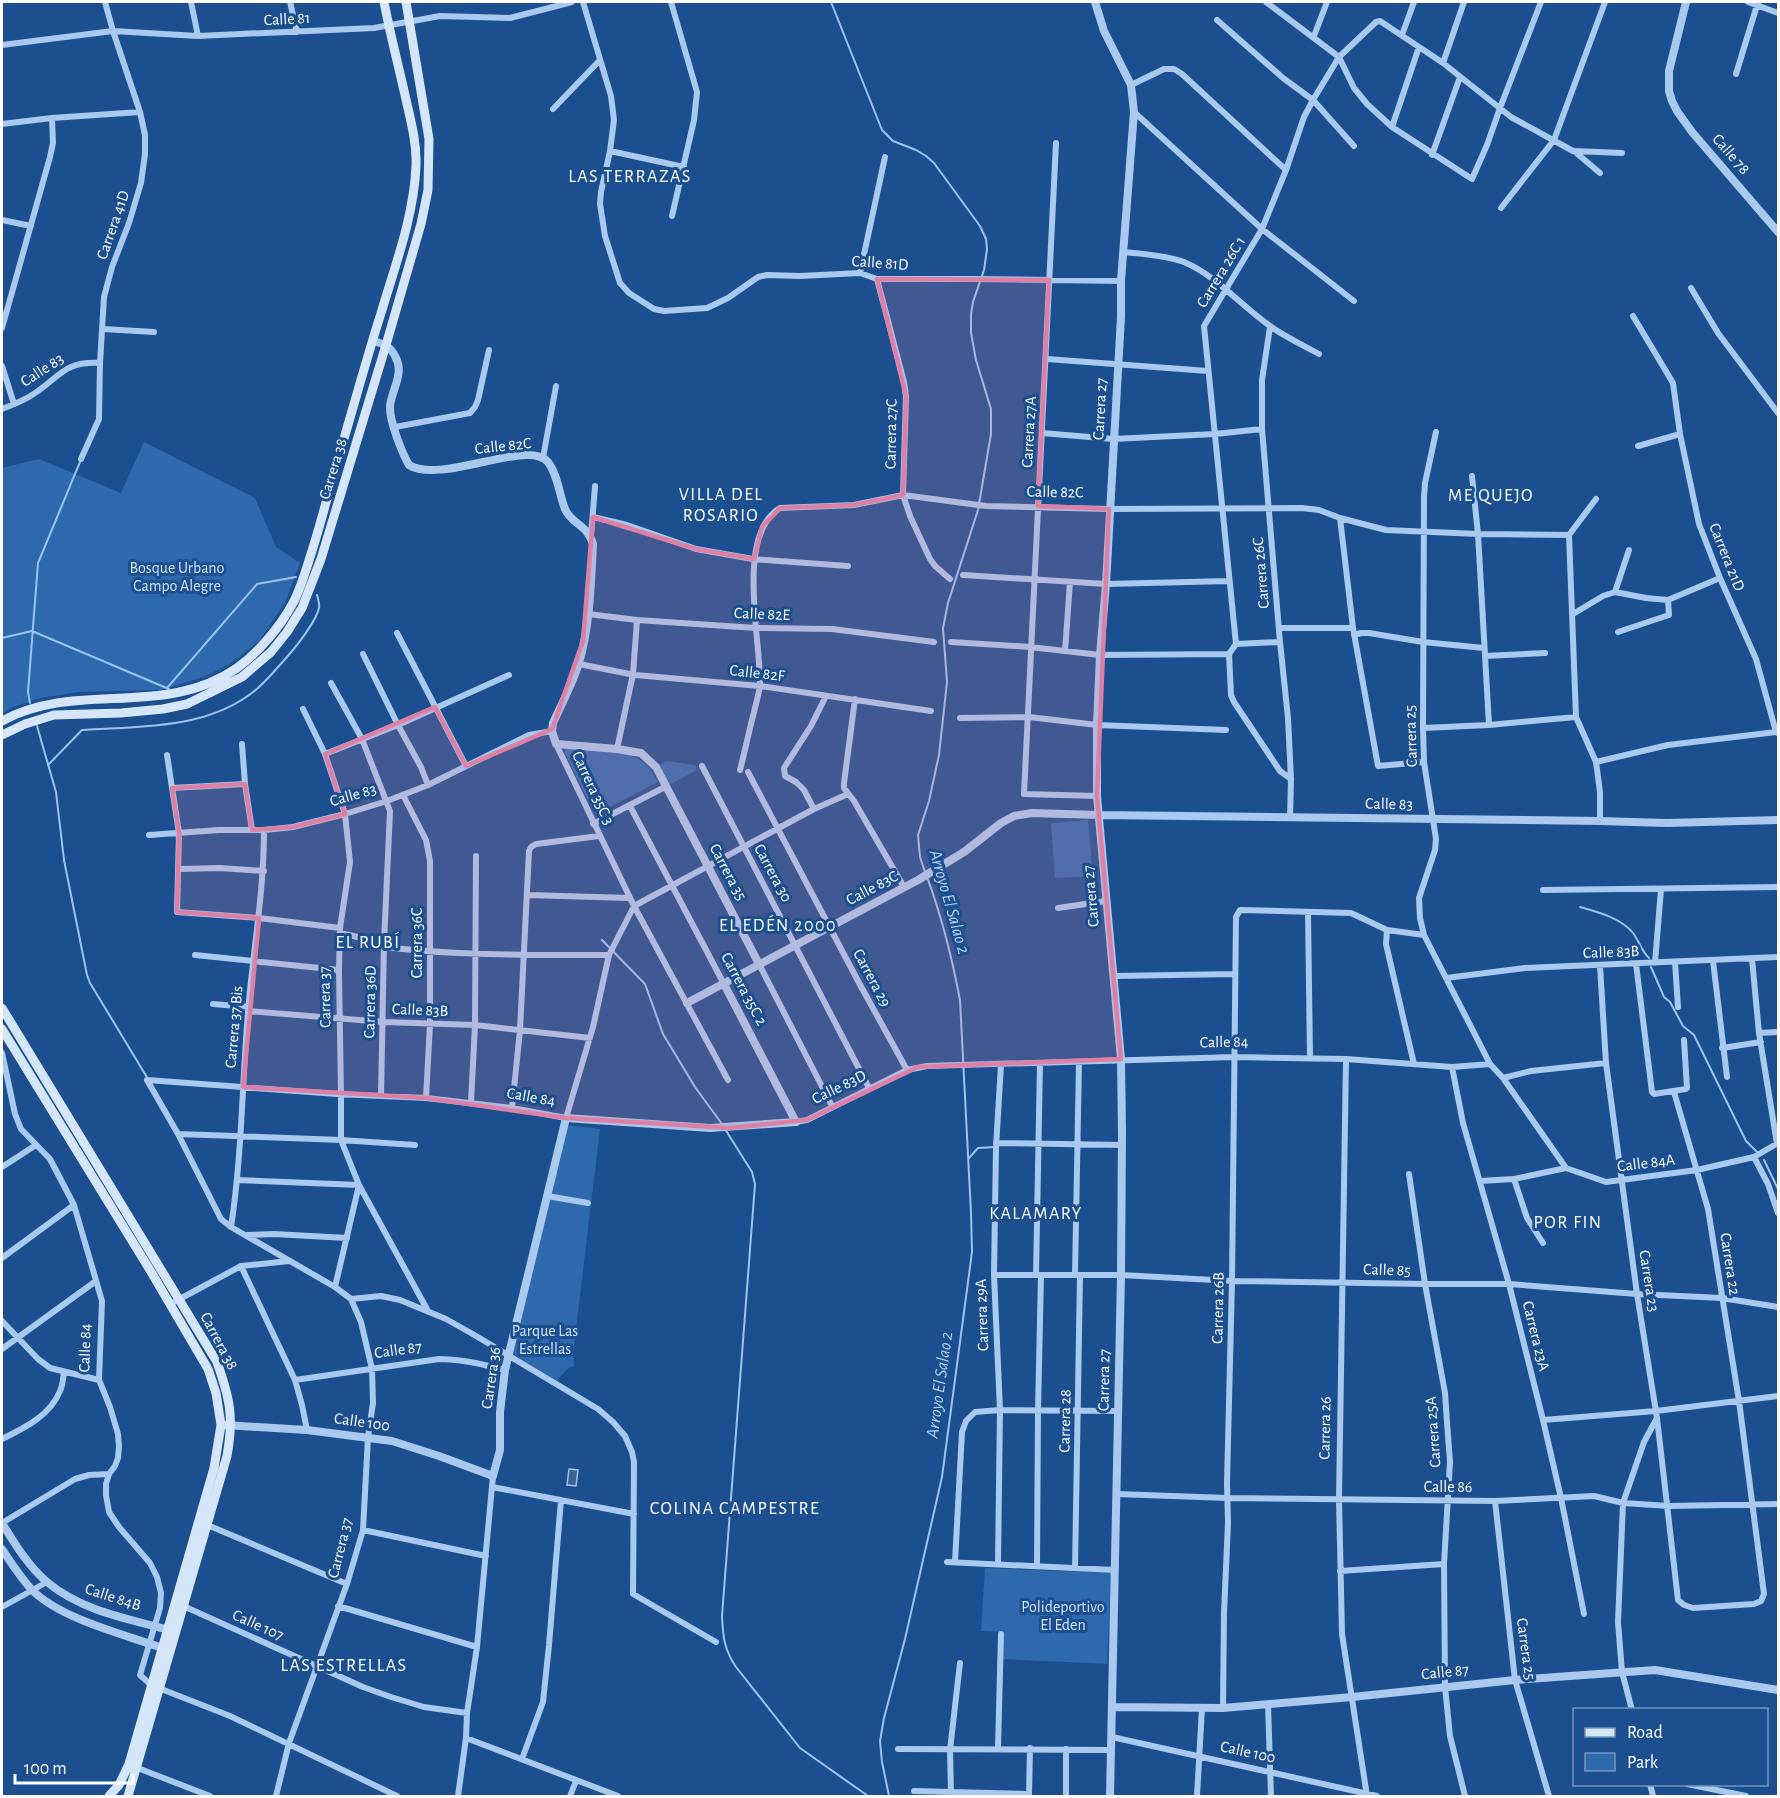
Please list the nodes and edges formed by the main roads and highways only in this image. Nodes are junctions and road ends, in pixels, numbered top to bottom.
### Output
1 (384, 2) edge
2 (406, 2) edge
3 (2, 721) edge
4 (2, 735) edge
5 (2, 1008) edge
6 (2, 1029) edge
7 (13, 1048) junction
8 (2, 1052) edge
9 (175, 1302) junction
10 (203, 1523) junction
11 (133, 1766) junction
12 (109, 1797) edge
13 (128, 1797) edge

1 - 3 main road, Carrera 38
2 - 4 main road, Carrera 38
5 - 9 main road, Carrera 38
6 - 7 main road, Carrera 38
7 - 8 main road
7 - 9 main road, Carrera 38
9 - 10 main road, Carrera 38
9 - 10 main road, Carrera 38
10 - 11 main road, Carrera 38
11 - 12 main road, Carrera 38
11 - 13 main road, Carrera 38

